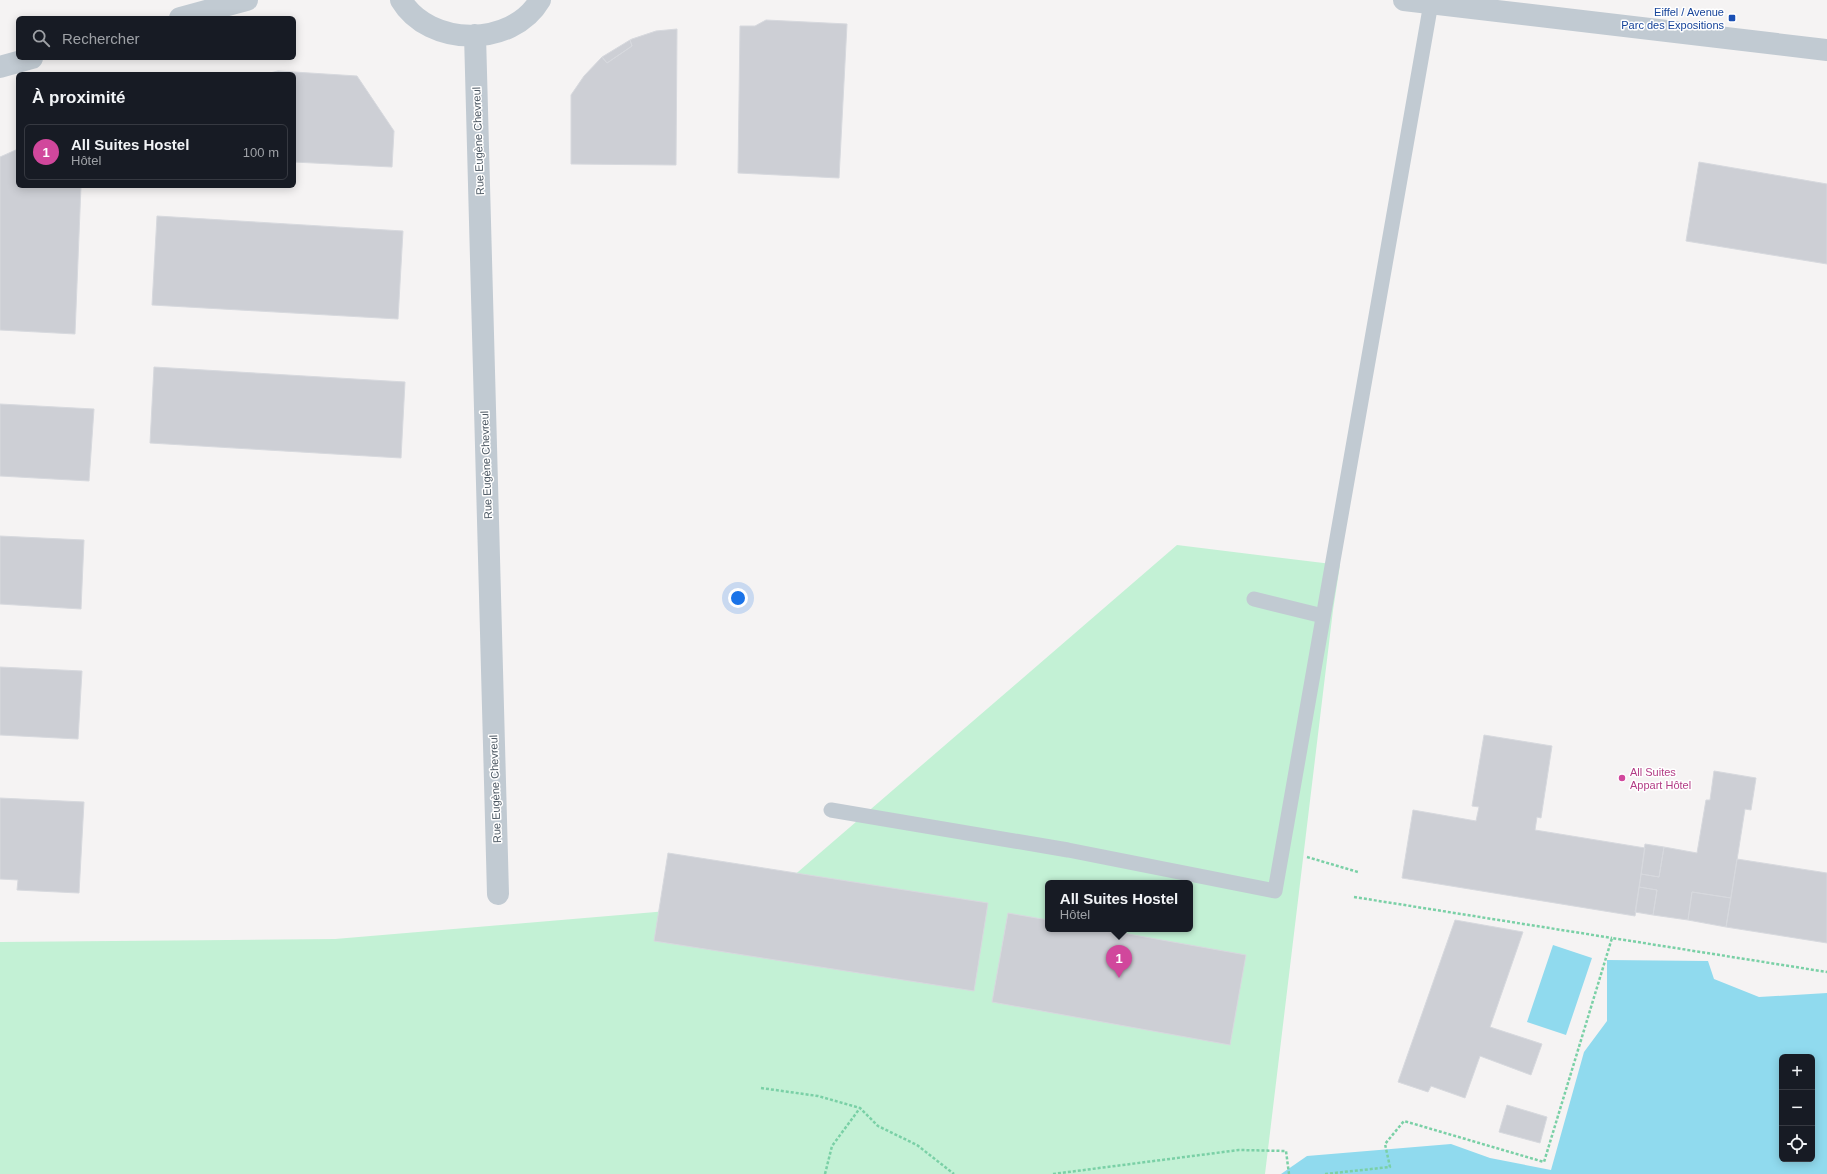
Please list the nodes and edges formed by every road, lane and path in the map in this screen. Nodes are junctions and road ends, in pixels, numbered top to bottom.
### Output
1 (247, 0) edge
2 (401, 0) edge
3 (540, 0) edge
4 (1404, 0) edge
5 (1431, 3) junction
6 (187, 16) edge
7 (475, 36) junction
8 (1827, 50) edge
9 (25, 60) edge
10 (0, 67) edge
11 (1254, 599) dead end
12 (1323, 616) junction
13 (831, 810) dead end
14 (1282, 850) junction
15 (1358, 872) dead end
16 (498, 894) dead end
17 (1354, 897) dead end
18 (1612, 938) junction
19 (1827, 972) edge
20 (761, 1088) dead end
21 (860, 1108) junction
22 (825, 1174) edge
23 (954, 1174) edge
24 (1053, 1174) edge
25 (1290, 1174) edge
26 (1325, 1174) edge

1 - 6 street
2 - 7 street
3 - 7 street
4 - 5 street
5 - 8 street
5 - 12 lane
7 - 16 street, Rue Eugène Chevreul
9 - 10 street
11 - 12 lane
12 - 14 lane
13 - 14 lane
14 - 15 path
17 - 18 path
18 - 19 path
18 - 26 path
20 - 21 path
21 - 22 path
21 - 23 path
24 - 25 path

